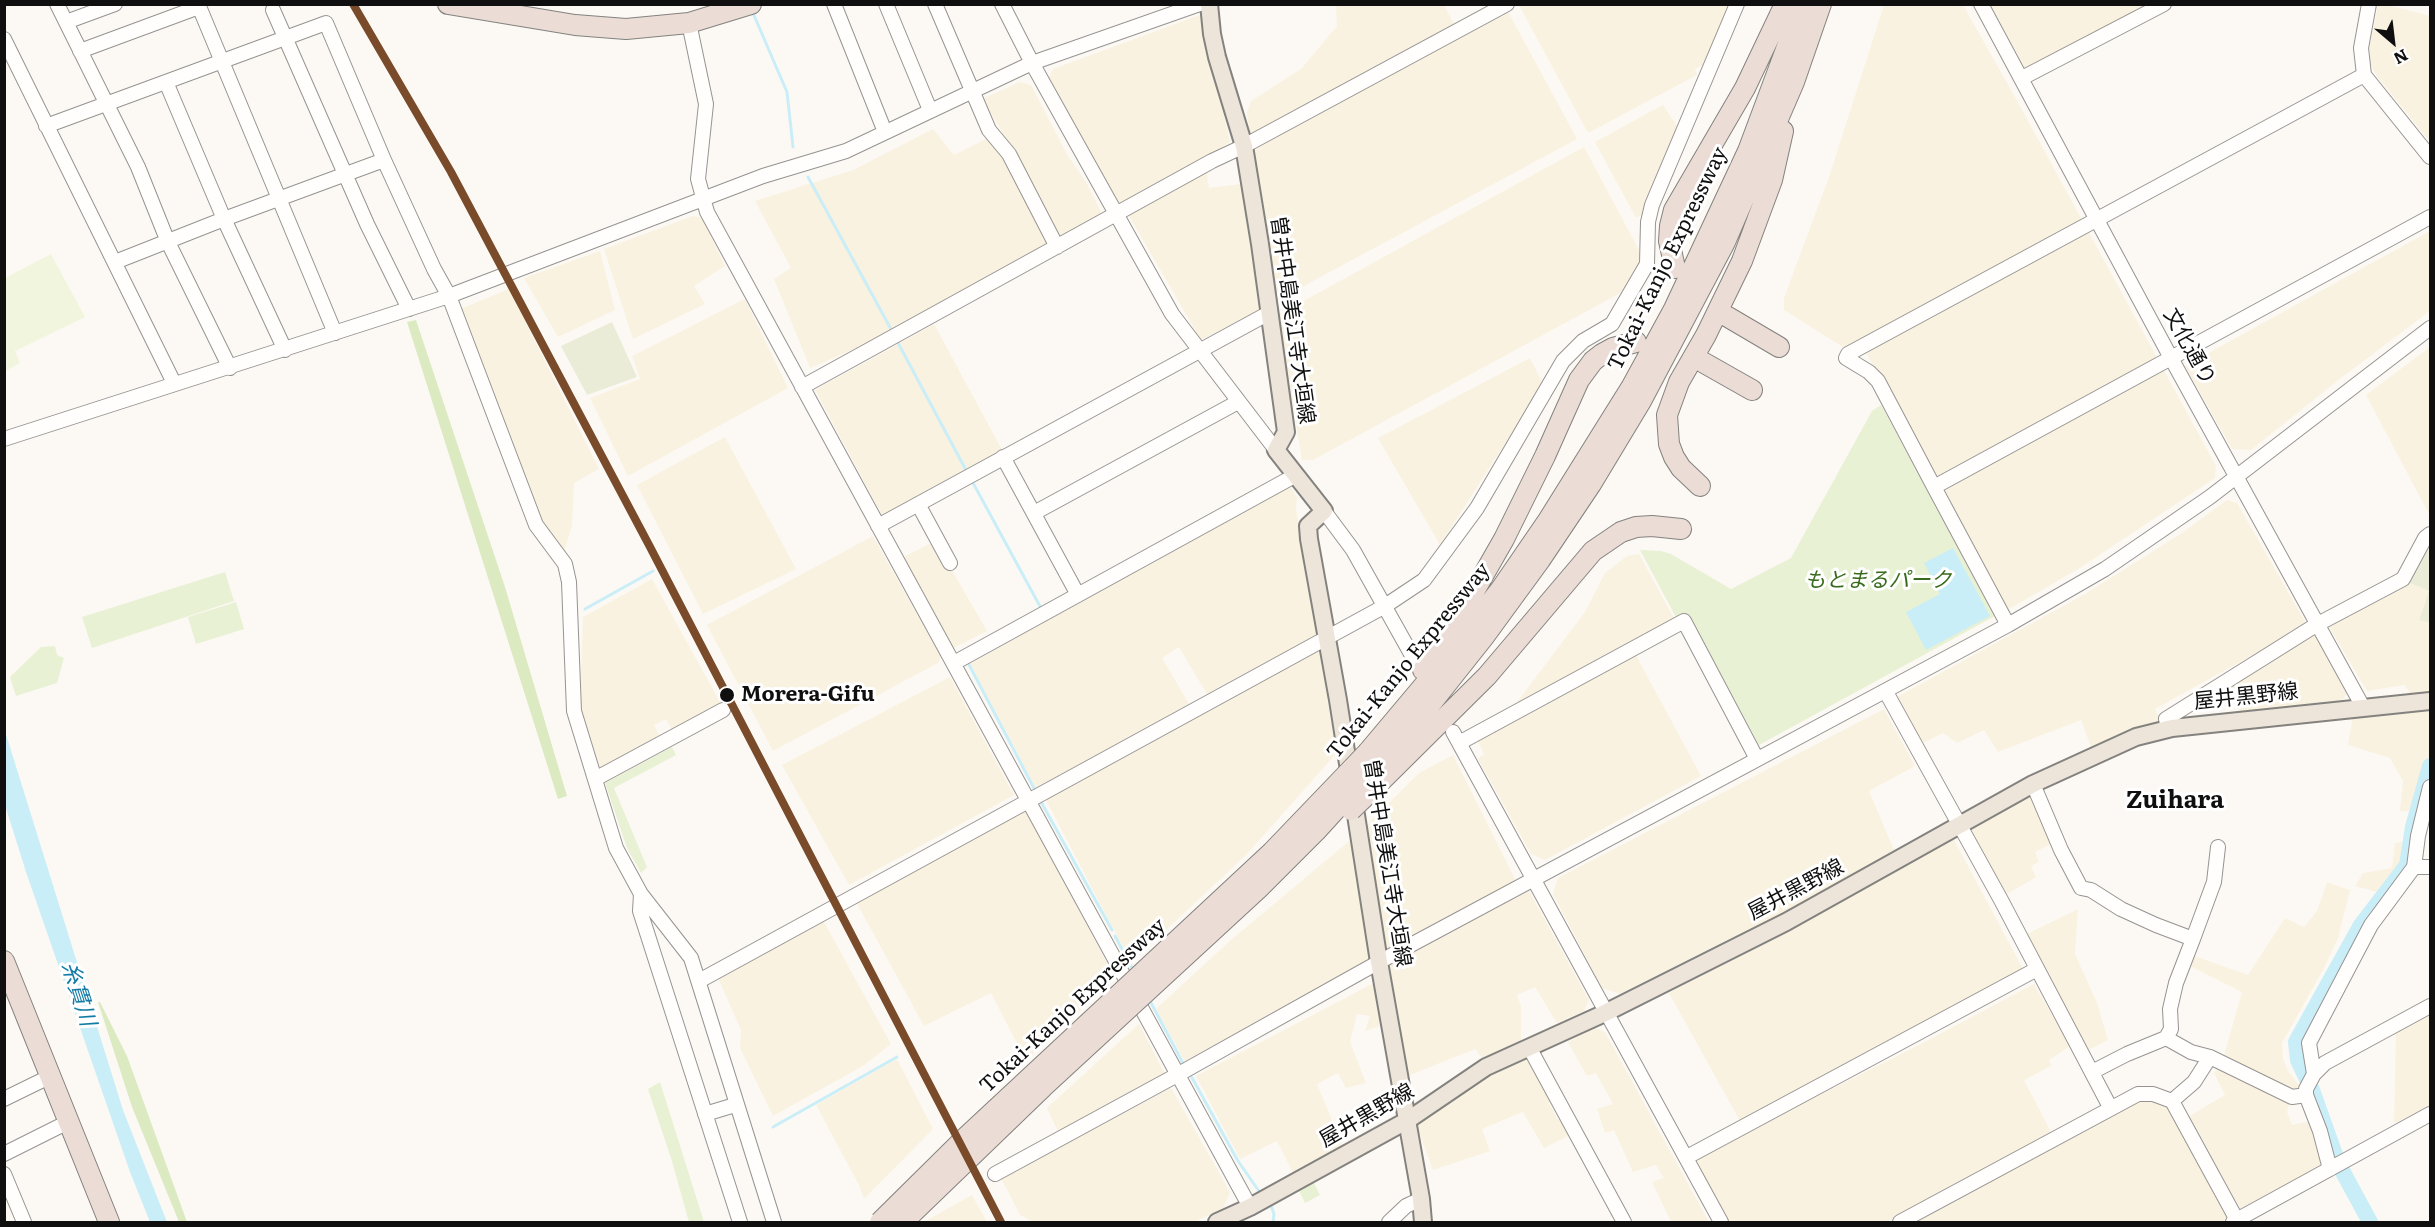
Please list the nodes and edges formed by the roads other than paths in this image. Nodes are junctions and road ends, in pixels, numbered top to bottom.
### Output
1 (57, 4) edge
2 (115, 4) edge
3 (448, 4) edge
4 (751, 4) edge
5 (834, 4) edge
6 (886, 4) edge
7 (935, 4) edge
8 (1002, 4) edge
9 (1200, 4) edge
10 (1209, 4) edge
11 (1507, 4) edge
12 (1737, 4) edge
13 (1785, 4) edge
14 (1803, 4) edge
15 (1821, 4) edge
16 (1982, 4) edge
17 (2164, 4) edge
18 (2369, 4) edge
19 (199, 6) edge
20 (273, 10) dead end
21 (66, 22) junction
22 (689, 23) junction
23 (284, 38) junction
24 (4, 39) edge
25 (80, 51) junction
26 (222, 62) junction
27 (1032, 63) junction
28 (2364, 75) junction
29 (2022, 78) junction
30 (166, 82) junction
31 (1794, 82) junction
32 (973, 91) junction
33 (105, 104) junction
34 (930, 110) junction
35 (46, 126) junction
36 (885, 132) junction
37 (1244, 146) junction
38 (2430, 157) edge
39 (384, 160) junction
40 (346, 175) junction
41 (280, 199) junction
42 (703, 199) junction
43 (1115, 215) junction
44 (2430, 217) edge
45 (224, 219) junction
46 (2097, 220) junction
47 (168, 242) junction
48 (1057, 247) junction
49 (115, 262) junction
50 (1675, 268) dead end
51 (449, 296) junction
52 (409, 309) junction
53 (1269, 313) junction
54 (1728, 317) dead end
55 (2430, 328) edge
56 (335, 333) junction
57 (1636, 342) dead end
58 (1779, 346) dead end
59 (285, 350) junction
60 (1198, 350) junction
61 (2171, 358) junction
62 (1699, 360) dead end
63 (230, 368) junction
64 (174, 383) junction
65 (802, 387) junction
66 (1752, 390) dead end
67 (1238, 402) junction
68 (4, 439) edge
69 (1276, 450) junction
70 (1003, 458) junction
71 (1296, 475) junction
72 (2238, 477) junction
73 (1700, 486) dead end
74 (1934, 487) junction
75 (918, 504) junction
76 (1324, 511) junction
77 (1034, 513) junction
78 (878, 526) junction
79 (1681, 529) dead end
80 (2430, 534) edge
81 (950, 562) dead end
82 (1078, 595) junction
83 (1384, 606) junction
84 (2008, 625) junction
85 (2316, 625) junction
86 (1326, 637) junction
87 (1414, 660) dead end
88 (954, 663) junction
89 (1886, 692) junction
90 (2430, 701) edge
91 (2363, 707) junction
92 (723, 710) dead end
93 (2168, 729) junction
94 (1368, 752) junction
95 (1757, 759) junction
96 (595, 779) junction
97 (1372, 780) junction
98 (2033, 784) junction
99 (2430, 787) edge
100 (1027, 800) junction
101 (1959, 826) junction
102 (2218, 847) dead end
103 (2415, 867) junction
104 (2430, 867) edge
105 (1535, 878) junction
106 (641, 894) junction
107 (2193, 939) junction
108 (4, 961) edge
109 (1379, 962) junction
110 (2037, 969) junction
111 (699, 981) junction
112 (11, 995) edge
113 (2430, 1006) edge
114 (1605, 1012) junction
115 (2166, 1038) junction
116 (1529, 1047) junction
117 (2210, 1057) junction
118 (2092, 1072) junction
119 (2314, 1074) junction
120 (51, 1076) junction
121 (1178, 1076) junction
122 (2306, 1095) junction
123 (4, 1099) edge
124 (2172, 1101) junction
125 (735, 1105) junction
126 (2110, 1107) junction
127 (705, 1114) junction
128 (2430, 1114) edge
129 (1408, 1120) junction
130 (68, 1122) junction
131 (4, 1154) edge
132 (1687, 1157) junction
133 (2330, 1169) junction
134 (4, 1174) edge
135 (995, 1174) dead end
136 (1421, 1199) junction
137 (1250, 1207) junction
138 (24, 1222) edge
139 (106, 1222) edge
140 (740, 1222) edge
141 (774, 1222) edge
142 (880, 1222) edge
143 (903, 1222) edge
144 (1217, 1222) edge
145 (1389, 1222) edge
146 (1423, 1222) edge
147 (1624, 1222) edge
148 (1721, 1222) edge
149 (1900, 1222) edge
150 (2236, 1222) edge

1 - 21 street
2 - 21 street
3 - 22 highway
4 - 22 highway
5 - 36 street
6 - 34 street
7 - 32 street
8 - 27 street
9 - 27 street
10 - 37 main road, 曽井中島美江寺大垣線
11 - 37 street
12 - 83 street
13 - 50 highway
14 - 94 highway, Tokai-Kanjo Expressway
15 - 31 highway, Tokai-Kanjo Expressway
16 - 29 street, 文化通り
17 - 29 street
18 - 28 street
19 - 25 street
19 - 26 street
20 - 23 street
21 - 25 street
22 - 42 street
23 - 26 street
23 - 39 street
23 - 40 street
24 - 35 street
25 - 33 street
26 - 30 street
26 - 41 street
27 - 32 street
27 - 43 street
28 - 38 street
28 - 46 street
29 - 46 street, 文化通り
30 - 33 street
30 - 45 street
31 - 73 highway
31 - 97 highway, Tokai-Kanjo Expressway
32 - 34 street
32 - 48 street
33 - 35 street
33 - 47 street
34 - 36 street
35 - 49 street
36 - 42 street
37 - 43 street
37 - 53 main road, 曽井中島美江寺大垣線
39 - 40 street
39 - 51 street
40 - 41 street
40 - 52 street
41 - 45 street
41 - 56 street
42 - 51 street
42 - 65 street
43 - 48 street
43 - 60 street
44 - 61 street
45 - 47 street
45 - 59 street
46 - 61 street, 文化通り
46 - 74 street
47 - 49 street
47 - 63 street
48 - 65 street
49 - 64 street
51 - 52 street
51 - 96 street
52 - 56 street
53 - 60 street
53 - 69 main road, 曽井中島美江寺大垣線
54 - 58 highway
55 - 72 street
56 - 59 street
57 - 94 highway
59 - 63 street
60 - 67 street
60 - 70 street
61 - 72 street, 文化通り
61 - 74 street
62 - 66 highway
63 - 64 street
64 - 68 street
65 - 78 street
67 - 69 street
67 - 77 street
69 - 71 main road, 曽井中島美江寺大垣線
70 - 75 street
70 - 77 street
71 - 76 main road, 曽井中島美江寺大垣線
71 - 82 street
72 - 84 street
72 - 85 street, 文化通り
74 - 84 street
75 - 78 street
75 - 81 street
76 - 83 street
76 - 86 main road, 曽井中島美江寺大垣線
77 - 82 street
78 - 88 street
79 - 97 highway
80 - 85 street
82 - 88 street
83 - 86 street
83 - 87 street
84 - 89 street
85 - 91 street, 文化通り
85 - 93 street
86 - 100 street
86 - 109 main road, 曽井中島美江寺大垣線
88 - 100 street
89 - 95 street
89 - 101 street
90 - 91 main road, 屋井黒野線
91 - 93 main road, 屋井黒野線
92 - 96 street
93 - 98 main road, 屋井黒野線
94 - 142 highway, Tokai-Kanjo Expressway, bridge
95 - 105 street
95 - 105 street
96 - 106 street
97 - 143 highway, Tokai-Kanjo Expressway, bridge
98 - 101 main road, 屋井黒野線
98 - 107 street
99 - 103 street
100 - 111 street
100 - 121 street
101 - 110 street
101 - 114 main road, 屋井黒野線
102 - 107 street
103 - 104 street
103 - 119 street
105 - 109 street
105 - 114 street
106 - 111 street
106 - 127 street
107 - 115 street
108 - 112 highway
109 - 121 street
109 - 129 main road, 曽井中島美江寺大垣線
110 - 118 street
110 - 132 street
111 - 125 street
112 - 120 highway
113 - 119 street
114 - 116 main road, 屋井黒野線
114 - 132 street
115 - 117 street
115 - 118 street
116 - 129 main road, 屋井黒野線
116 - 147 street
117 - 122 street
117 - 124 street
118 - 126 street
119 - 122 street
120 - 123 street
120 - 130 highway
121 - 135 street
121 - 137 street
122 - 133 street
124 - 126 street
124 - 150 street
125 - 127 street
125 - 141 street
126 - 149 street
127 - 140 street
128 - 133 street
129 - 136 main road, 曽井中島美江寺大垣線
129 - 137 main road, 屋井黒野線
130 - 131 street
130 - 139 highway
132 - 148 street
133 - 150 street
134 - 138 street
136 - 145 street
136 - 146 main road, 曽井中島美江寺大垣線
137 - 144 main road, 屋井黒野線

